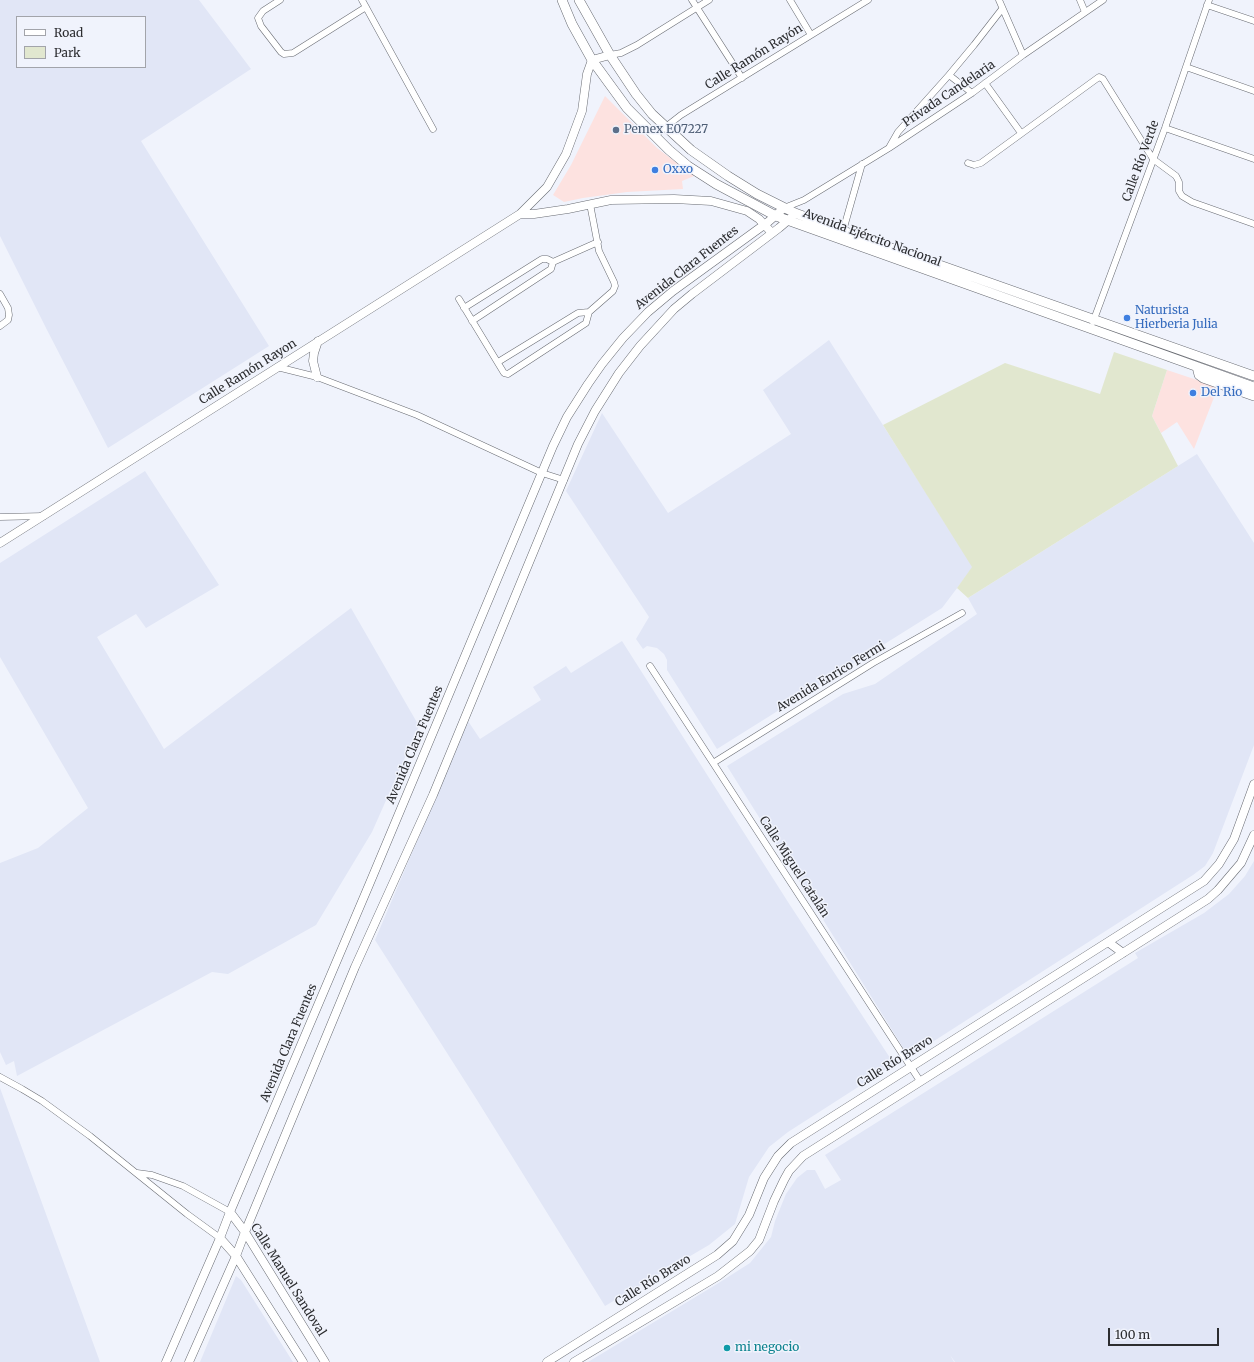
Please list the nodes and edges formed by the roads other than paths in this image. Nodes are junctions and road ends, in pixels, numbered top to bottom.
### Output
1 (280, 0) edge
2 (362, 0) edge
3 (562, 0) edge
4 (579, 0) edge
5 (692, 0) edge
6 (709, 0) edge
7 (790, 0) edge
8 (868, 0) edge
9 (999, 0) edge
10 (1080, 0) edge
11 (1103, 0) edge
12 (1208, 2) edge
13 (366, 7) junction
14 (697, 8) junction
15 (1002, 9) junction
16 (1085, 12) junction
17 (1254, 21) edge
18 (811, 35) junction
19 (610, 55) junction
20 (1022, 55) junction
21 (592, 60) junction
22 (1186, 67) junction
23 (949, 75) junction
24 (742, 78) junction
25 (985, 83) junction
26 (1254, 91) edge
27 (972, 93) junction
28 (666, 127) junction
29 (1165, 128) junction
30 (433, 129) dead end
31 (1022, 133) junction
32 (654, 136) junction
33 (889, 148) junction
34 (1153, 159) junction
35 (1254, 159) edge
36 (968, 163) dead end
37 (862, 164) junction
38 (804, 200) junction
39 (590, 204) junction
40 (784, 208) junction
41 (795, 213) junction
42 (520, 214) junction
43 (776, 216) junction
44 (788, 221) junction
45 (764, 224) junction
46 (1254, 224) edge
47 (843, 231) junction
48 (772, 233) junction
49 (598, 242) junction
50 (553, 262) junction
51 (0, 294) edge
52 (459, 299) dead end
53 (464, 308) junction
54 (589, 312) junction
55 (472, 321) junction
56 (1092, 325) junction
57 (0, 326) edge
58 (318, 341) junction
59 (498, 362) junction
60 (277, 367) junction
61 (1197, 367) junction
62 (1254, 376) edge
63 (317, 377) junction
64 (1254, 387) edge
65 (1254, 396) edge
66 (542, 473) junction
67 (564, 480) junction
68 (44, 516) junction
69 (0, 517) edge
70 (0, 543) edge
71 (962, 613) dead end
72 (650, 666) dead end
73 (713, 763) junction
74 (1254, 784) edge
75 (1254, 835) edge
76 (1108, 942) junction
77 (1123, 953) junction
78 (910, 1067) junction
79 (0, 1078) edge
80 (920, 1081) junction
81 (136, 1173) junction
82 (230, 1212) junction
83 (245, 1232) junction
84 (220, 1238) junction
85 (236, 1256) junction
86 (166, 1362) edge
87 (189, 1362) edge
88 (303, 1362) edge
89 (325, 1362) edge
90 (547, 1362) edge
91 (574, 1362) edge

1 - 13 street
2 - 13 street
3 - 21 main road, Avenida Ejército Nacional
4 - 19 main road, Avenida Ejército Nacional
5 - 14 street
6 - 14 street
7 - 18 street
8 - 18 street, Calle Ramón Rayón
9 - 15 street
10 - 16 street
11 - 16 street, Privada Candelaria
12 - 17 street
12 - 22 street, Calle Río Verde
13 - 30 street
14 - 19 street
14 - 24 street
15 - 20 street
15 - 23 street
16 - 20 street, Privada Candelaria
18 - 24 street, Calle Ramón Rayón
19 - 21 street
19 - 28 main road, Avenida Ejército Nacional
20 - 25 street, Privada Candelaria
21 - 32 main road, Avenida Ejército Nacional
21 - 42 street, Calle Ramón Rayon
22 - 26 street
22 - 29 street, Calle Río Verde
23 - 27 street
23 - 33 street
24 - 28 street, Calle Ramón Rayón
25 - 27 street, Privada Candelaria
25 - 31 street
27 - 33 street, Privada Candelaria
28 - 32 street, Calle Ramón Rayón
28 - 40 main road, Avenida Ejército Nacional
29 - 34 street, Calle Río Verde
29 - 35 street
31 - 34 street
31 - 36 street
32 - 43 main road, Avenida Ejército Nacional
33 - 37 street, Privada Candelaria
34 - 46 street
34 - 56 street, Calle Río Verde
37 - 38 street, Privada Candelaria
37 - 47 street
38 - 40 street, Privada Candelaria
38 - 41 street, Privada Candelaria
39 - 42 street
39 - 45 street
39 - 49 street
40 - 41 main road, Avenida Ejército Nacional
40 - 43 street, Avenida Clara Fuentes
41 - 44 street, Avenida Clara Fuentes
41 - 47 main road, Avenida Ejército Nacional
42 - 58 street, Calle Ramón Rayon
43 - 44 main road, Avenida Ejército Nacional
43 - 45 street, Avenida Clara Fuentes
44 - 48 street, Avenida Clara Fuentes
44 - 56 main road, Avenida Ejército Nacional
45 - 48 street
45 - 66 street, Avenida Clara Fuentes
47 - 56 main road, Avenida Ejército Nacional
48 - 67 street, Avenida Clara Fuentes
49 - 50 street
49 - 54 street
50 - 53 street
50 - 55 street
51 - 57 street
52 - 53 street
53 - 55 street
54 - 59 street
54 - 59 street
55 - 59 street
56 - 61 main road, Avenida Ejército Nacional
56 - 62 main road, Avenida Ejército Nacional
58 - 60 street, Calle Ramón Rayon
58 - 63 street
60 - 63 street
60 - 68 street, Calle Ramón Rayon
61 - 64 main road, Avenida Ejército Nacional
61 - 65 main road
63 - 66 street
66 - 67 street
66 - 82 street, Avenida Clara Fuentes
67 - 83 street, Avenida Clara Fuentes
68 - 69 street
68 - 70 street, Calle Ramón Rayon
71 - 73 street, Avenida Enrico Fermi
72 - 73 street, Calle Miguel Catalán
73 - 78 street, Calle Miguel Catalán
74 - 76 street, Calle Río Bravo
75 - 77 street
76 - 77 street
76 - 78 street, Calle Río Bravo
77 - 80 street
78 - 80 street, Calle Miguel Catalán
78 - 90 street, Calle Río Bravo
79 - 81 street
80 - 91 street
81 - 82 street
81 - 84 street
82 - 83 street, Calle Manuel Sandoval
82 - 84 street, Avenida Clara Fuentes
83 - 85 street, Avenida Clara Fuentes
83 - 89 street, Calle Manuel Sandoval
84 - 85 street
84 - 86 street, Avenida Clara Fuentes
85 - 87 street, Avenida Clara Fuentes
85 - 88 street

